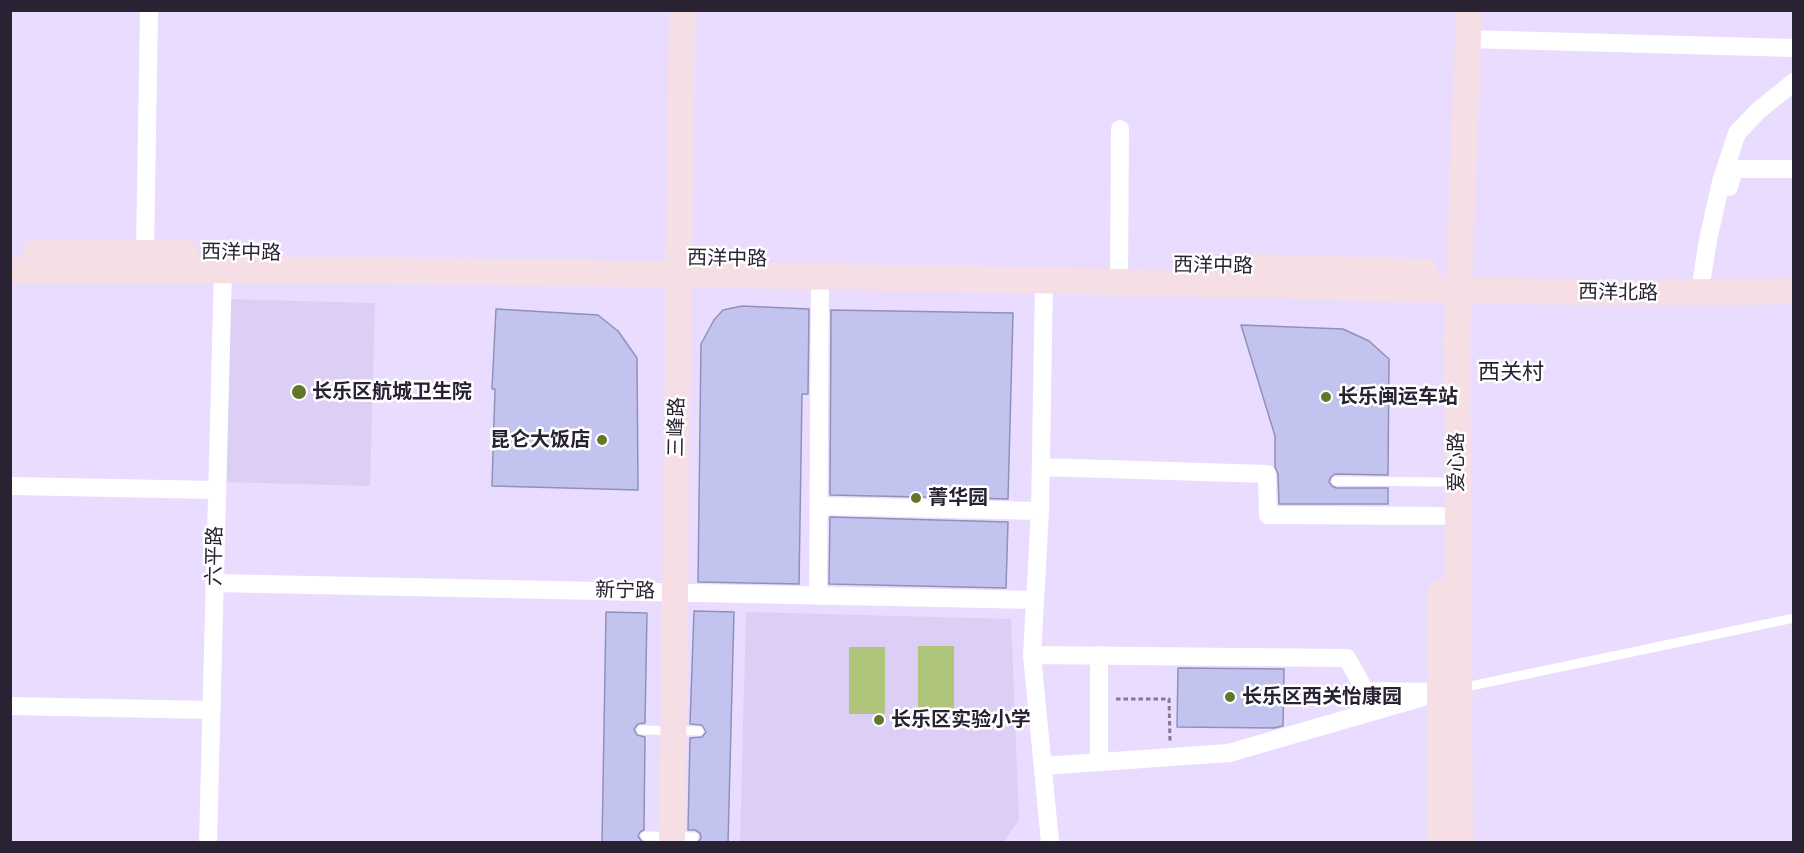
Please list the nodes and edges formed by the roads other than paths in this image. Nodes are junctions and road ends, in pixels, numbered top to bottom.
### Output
1 (148, 10) edge
2 (682, 10) edge
3 (1454, 10) edge
4 (1469, 10) edge
5 (1468, 39) junction
6 (1794, 48) edge
7 (1794, 82) edge
8 (1120, 129) dead end
9 (1794, 169) edge
10 (1708, 240) junction
11 (10, 253) edge
12 (145, 261) junction
13 (679, 267) junction
14 (223, 269) junction
15 (10, 271) edge
16 (1119, 273) junction
17 (820, 278) junction
18 (1702, 278) junction
19 (1794, 279) edge
20 (1044, 281) junction
21 (1451, 281) junction
22 (1794, 291) edge
23 (1041, 467) junction
24 (1336, 482) dead end
25 (1441, 482) junction
26 (10, 486) edge
27 (216, 490) junction
28 (820, 506) junction
29 (1040, 511) junction
30 (1441, 516) junction
31 (214, 583) junction
32 (676, 592) junction
33 (818, 596) junction
34 (1035, 600) junction
35 (1794, 618) edge
36 (1032, 655) junction
37 (1099, 655) junction
38 (1449, 690) junction
39 (10, 706) edge
40 (210, 710) junction
41 (641, 730) dead end
42 (699, 731) dead end
43 (1099, 762) junction
44 (1043, 766) junction
45 (645, 836) dead end
46 (683, 840) edge
47 (208, 843) edge
48 (1050, 843) edge
49 (1440, 843) edge
50 (1460, 843) edge

1 - 12 street
2 - 13 main road, 三峰路
3 - 21 main road, 爱心路
4 - 5 main road, 爱心路
5 - 6 street
5 - 21 main road, 爱心路
7 - 10 street
8 - 16 street
9 - 10 street
10 - 18 street
11 - 12 main road, 西洋中路
12 - 13 main road, 西洋中路
12 - 14 main road, 西洋中路
12 - 15 main road, 西洋中路
13 - 14 main road, 西洋中路
13 - 16 main road, 西洋中路
13 - 17 main road, 西洋中路
13 - 32 main road, 三峰路
14 - 27 street, 六平路
16 - 20 main road, 西洋中路
16 - 21 main road, 西洋中路
17 - 20 main road, 西洋中路
17 - 28 street
18 - 19 main road, 西洋北路
18 - 21 main road, 西洋北路
20 - 23 street
21 - 22 main road, 西洋北路
21 - 25 main road, 爱心路
21 - 38 main road, 爱心路
23 - 29 street
23 - 30 street
24 - 25 lane
25 - 30 main road, 爱心路
26 - 27 street
27 - 31 street, 六平路
28 - 29 street
28 - 33 street
29 - 34 street
30 - 38 main road, 爱心路
31 - 32 street, 新宁路
31 - 40 street, 六平路
32 - 33 street, 新宁路
32 - 46 main road, 三峰路
33 - 34 street, 新宁路
34 - 36 street
35 - 38 lane
36 - 37 street
36 - 44 street
37 - 38 street
37 - 43 street
38 - 43 street
38 - 49 main road, 爱心路
38 - 50 main road, 爱心路
39 - 40 street
40 - 47 street, 六平路
41 - 42 lane
43 - 44 street
44 - 48 street
45 - 46 lane

